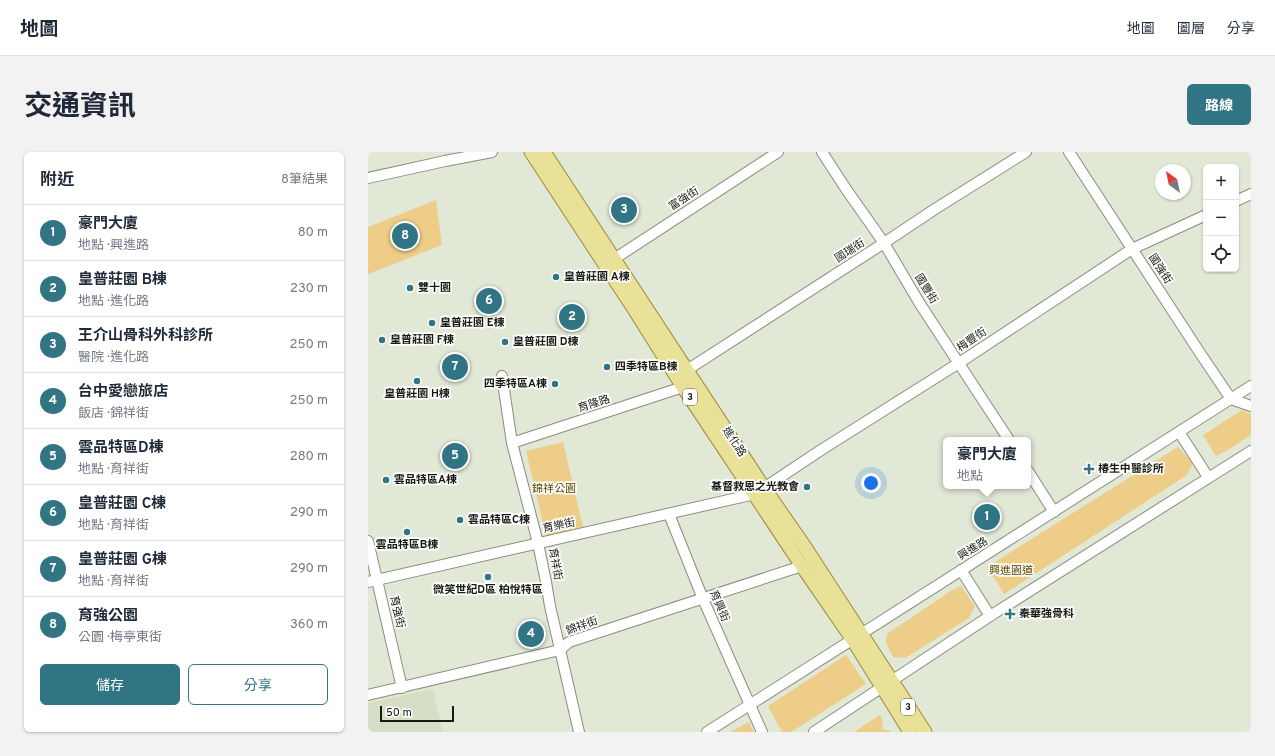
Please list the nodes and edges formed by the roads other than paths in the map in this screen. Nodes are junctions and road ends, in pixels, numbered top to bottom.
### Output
1 (492, 152) edge
2 (531, 152) edge
3 (544, 152) edge
4 (778, 152) edge
5 (822, 152) edge
6 (1026, 152) edge
7 (1069, 152) edge
8 (368, 178) edge
9 (1251, 194) edge
10 (1238, 200) edge
11 (1203, 216) edge
12 (884, 243) junction
13 (1132, 249) junction
14 (609, 262) junction
15 (959, 363) junction
16 (687, 370) junction
17 (502, 376) dead end
18 (1251, 386) edge
19 (683, 387) junction
20 (1231, 399) junction
21 (1251, 406) edge
22 (1179, 432) junction
23 (1007, 437) edge
24 (512, 443) junction
25 (1251, 451) edge
26 (1031, 476) edge
27 (1208, 477) junction
28 (760, 491) junction
29 (1054, 512) junction
30 (669, 514) junction
31 (368, 541) edge
32 (538, 543) junction
33 (802, 566) junction
34 (961, 570) junction
35 (373, 581) edge
36 (702, 599) junction
37 (990, 616) junction
38 (857, 637) junction
39 (560, 650) junction
40 (887, 684) junction
41 (402, 688) junction
42 (368, 695) edge
43 (750, 705) junction
44 (579, 732) edge
45 (708, 732) edge
46 (762, 732) edge
47 (814, 732) edge
48 (910, 732) edge
49 (925, 732) edge

1 - 8 street
2 - 14 main road, 進化路 / 3
3 - 14 main road, 進化路 / 3
4 - 14 street, 富強街
5 - 12 street, 國豐街
6 - 12 street, 國瑞街
7 - 13 street, 國強街
9 - 10 street
11 - 13 street, 梅豐街
12 - 15 street, 國豐街
12 - 16 street, 國瑞街
13 - 15 street, 梅豐街
13 - 20 street, 國強街
14 - 16 main road, 進化路 / 3
14 - 19 main road, 進化路 / 3
15 - 23 street, 國豐街
15 - 28 street, 梅豐街
16 - 28 main road, 進化路 / 3
17 - 24 street, 育祥街
18 - 20 street, 興進路
19 - 24 street, 育隆路
19 - 28 main road, 進化路 / 3
20 - 21 street
20 - 22 street, 興進路
22 - 27 street
22 - 29 street, 興進路
24 - 32 street, 育祥街
25 - 27 street
26 - 29 street
27 - 37 street
28 - 30 street, 育樂街
28 - 33 main road, 進化路 / 3
28 - 38 main road, 進化路 / 3
29 - 34 street, 興進路
30 - 32 street, 育樂街
30 - 36 street, 育興街
31 - 35 street, 育強街
32 - 35 street, 育樂街
32 - 39 street, 育祥街
33 - 36 street, 錦祥街
33 - 38 main road, 進化路 / 3
34 - 37 street
34 - 38 street, 興進路
35 - 41 street, 育強街
36 - 39 street, 錦祥街
36 - 43 street, 育興街
37 - 40 street
38 - 40 main road, 進化路 / 3
38 - 43 street, 興進路
39 - 41 street, 錦祥街
39 - 44 street, 育祥街
40 - 47 street
40 - 48 main road, 進化路 / 3
40 - 49 main road, 進化路 / 3
41 - 42 street, 錦祥街
43 - 45 street, 興進路
43 - 46 street, 育興街

